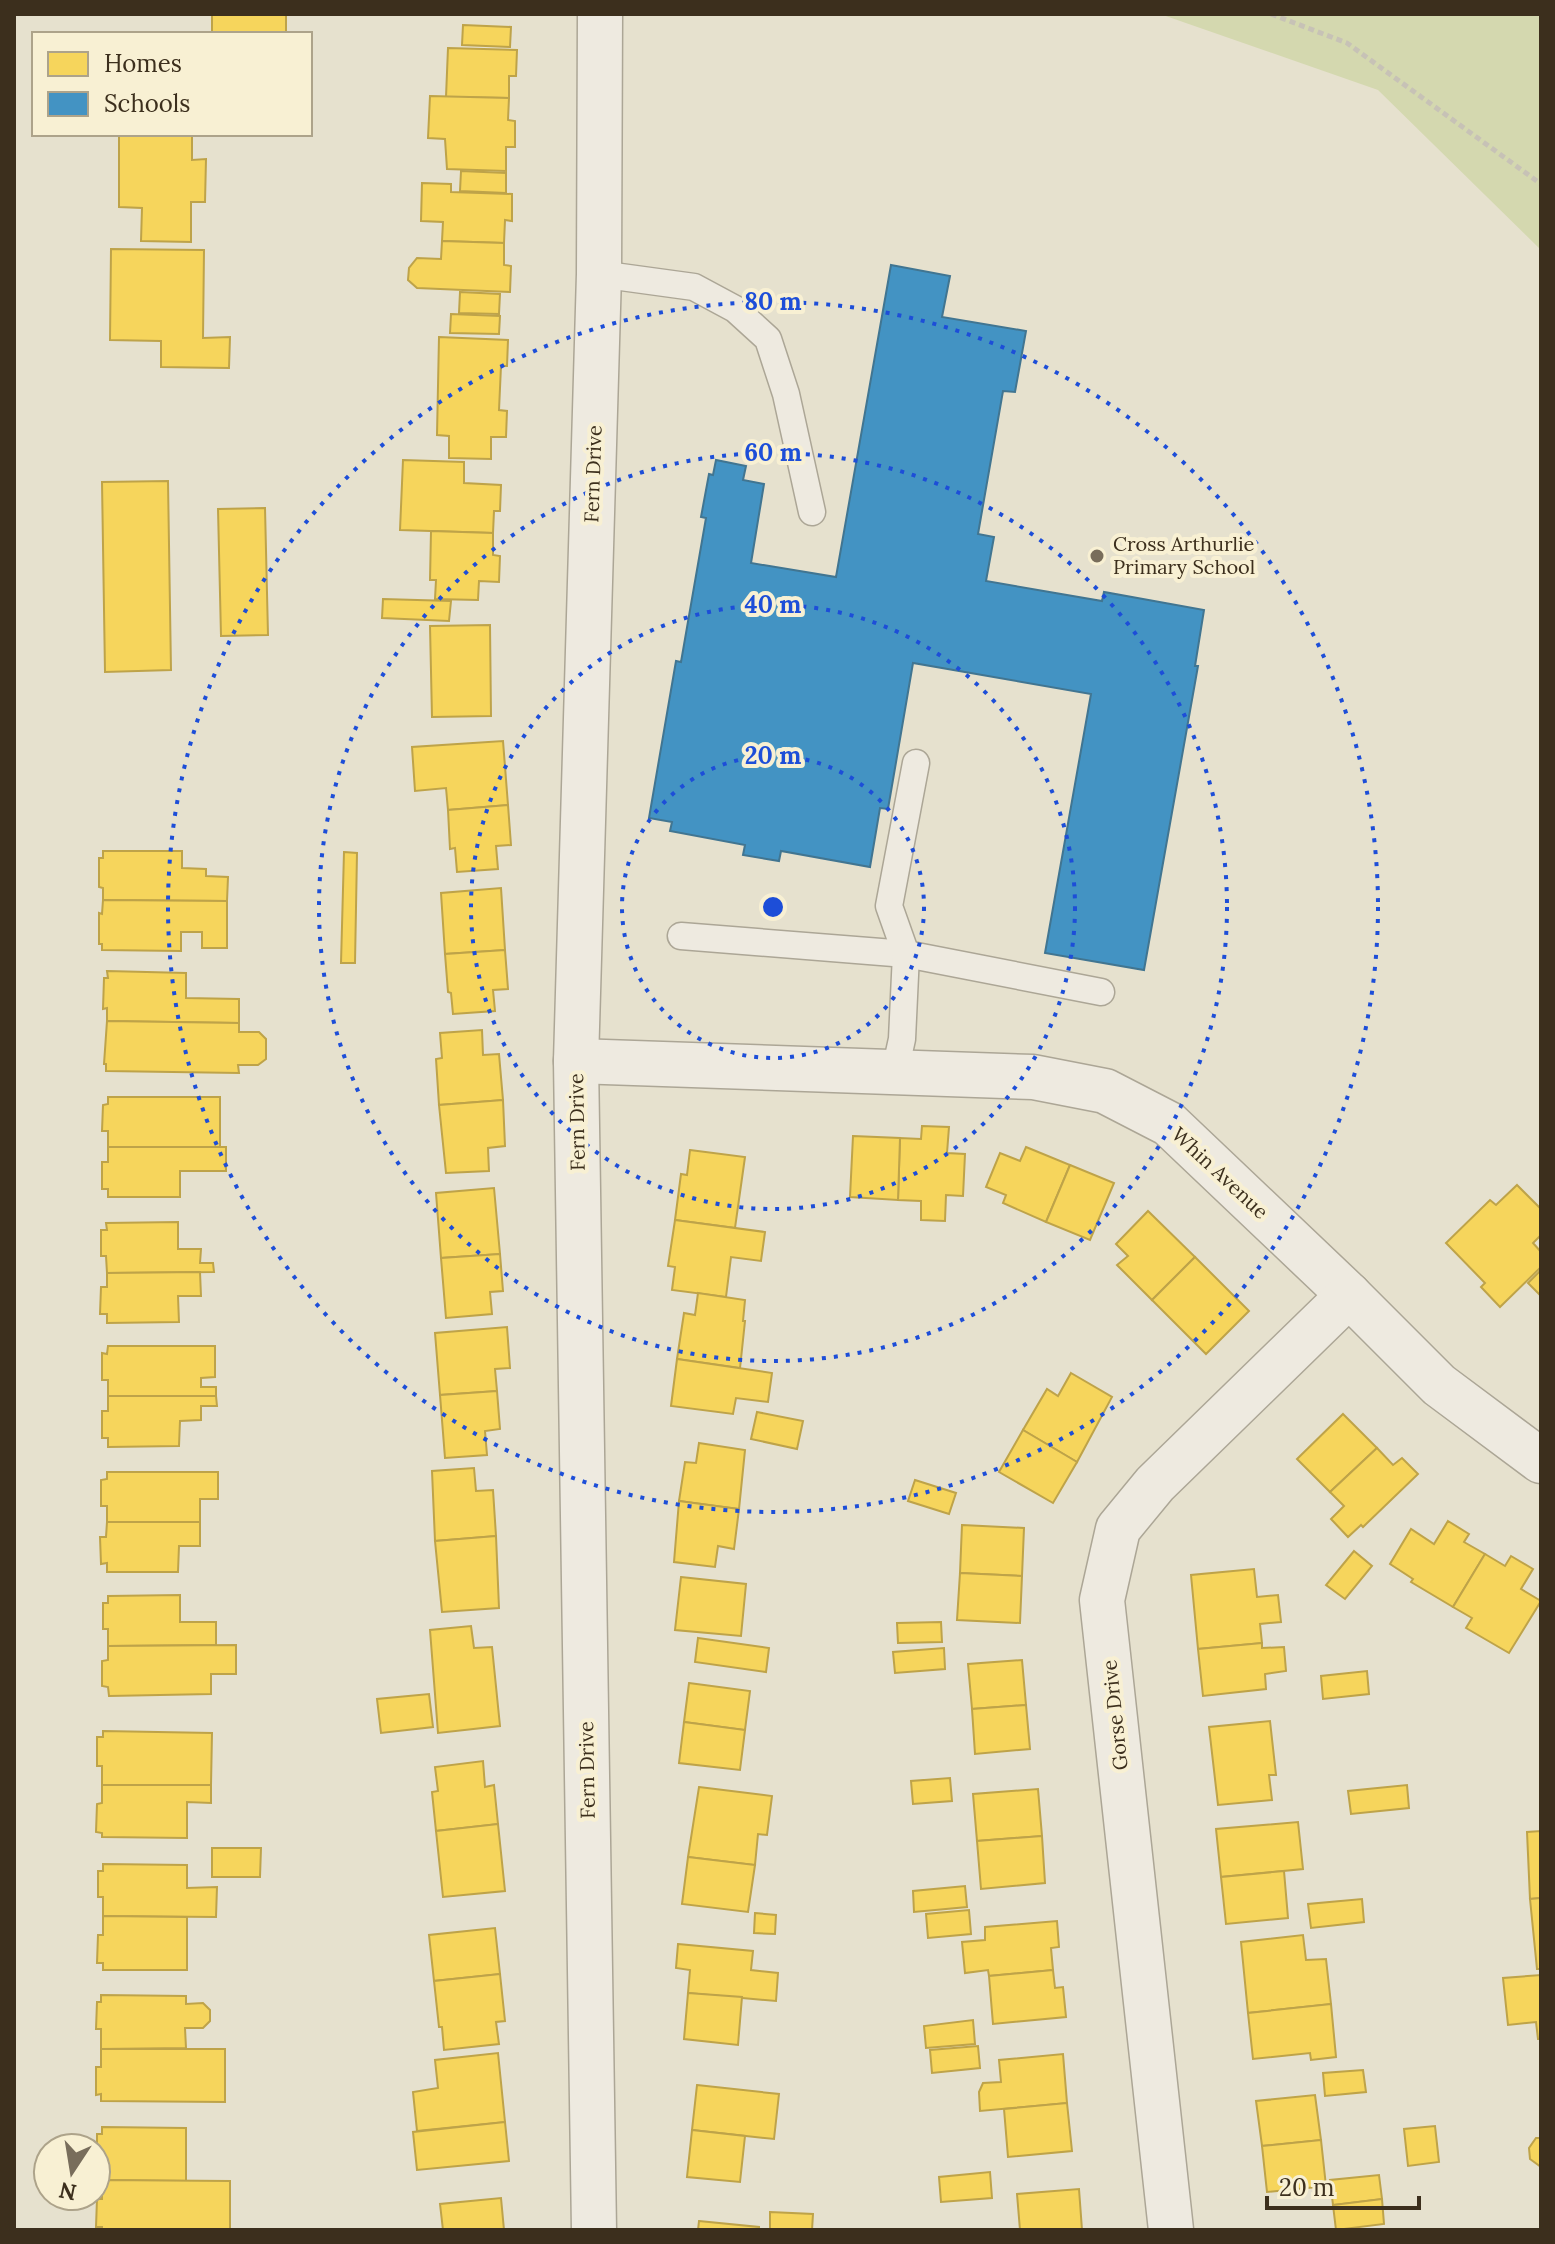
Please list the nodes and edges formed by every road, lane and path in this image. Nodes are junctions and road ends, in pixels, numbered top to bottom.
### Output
1 (600, 14) edge
2 (1271, 14) edge
3 (1541, 184) edge
4 (599, 274) junction
5 (812, 512) dead end
6 (916, 763) dead end
7 (681, 936) dead end
8 (906, 954) junction
9 (1101, 992) dead end
10 (576, 1061) junction
11 (895, 1071) junction
12 (1349, 1295) junction
13 (1541, 1461) edge
14 (594, 2230) edge
15 (1171, 2230) edge

1 - 4 street, Fern Drive
2 - 3 path
4 - 5 lane
4 - 10 street, Fern Drive
6 - 8 lane
7 - 8 lane
8 - 9 lane
8 - 11 lane
10 - 11 street, Whin Avenue
10 - 14 street, Fern Drive
11 - 12 street, Whin Avenue
12 - 13 street, Whin Avenue
12 - 15 street, Gorse Drive

